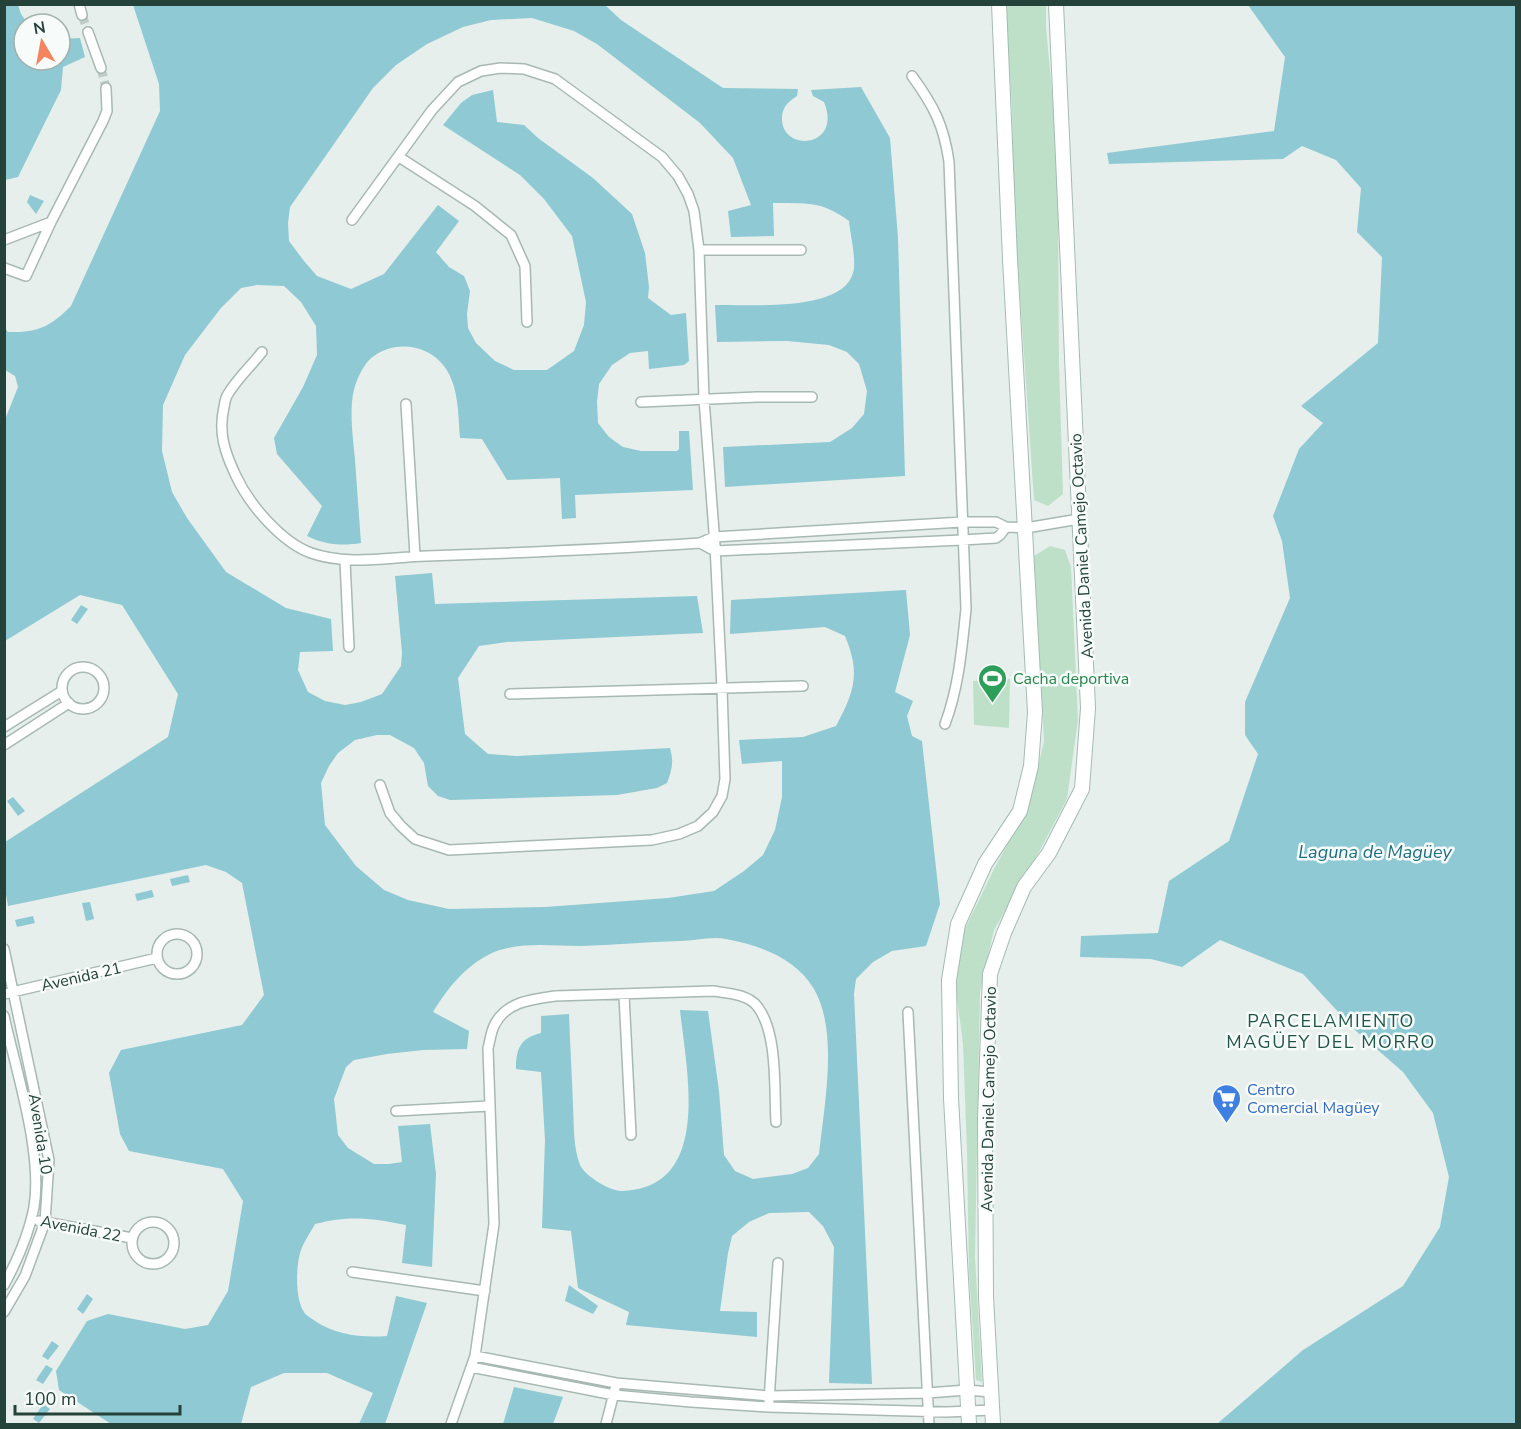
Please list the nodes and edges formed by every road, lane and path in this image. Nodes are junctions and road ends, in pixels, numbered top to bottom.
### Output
1 (79, 4) edge
2 (999, 4) edge
3 (1056, 4) edge
4 (82, 15) tunnel mouth
5 (89, 34) tunnel mouth
6 (101, 68) tunnel mouth
7 (912, 76) dead end
8 (106, 88) tunnel mouth
9 (399, 157) junction
10 (352, 220) dead end
11 (51, 222) junction
12 (4, 240) edge
13 (699, 250) junction
14 (801, 250) dead end
15 (4, 268) edge
16 (526, 322) dead end
17 (262, 352) dead end
18 (812, 397) dead end
19 (704, 399) junction
20 (641, 402) dead end
21 (406, 404) dead end
22 (1080, 519) junction
23 (962, 522) junction
24 (1006, 527) junction
25 (1026, 528) junction
26 (714, 537) junction
27 (962, 540) junction
28 (699, 543) junction
29 (715, 551) junction
30 (416, 556) junction
31 (345, 561) junction
32 (349, 647) dead end
33 (803, 686) dead end
34 (722, 689) junction
35 (62, 692) junction
36 (510, 694) dead end
37 (69, 703) junction
38 (945, 724) dead end
39 (4, 727) edge
40 (4, 745) edge
41 (380, 785) dead end
42 (4, 949) edge
43 (157, 958) junction
44 (9, 992) edge
45 (624, 995) junction
46 (908, 1012) dead end
47 (4, 1016) edge
48 (489, 1106) junction
49 (396, 1111) dead end
50 (776, 1122) dead end
51 (631, 1135) dead end
52 (31, 1219) junction
53 (45, 1222) junction
54 (132, 1238) junction
55 (778, 1263) dead end
56 (352, 1272) dead end
57 (4, 1285) edge
58 (485, 1292) junction
59 (4, 1312) edge
60 (475, 1356) junction
61 (471, 1367) junction
62 (616, 1383) junction
63 (967, 1390) junction
64 (991, 1392) junction
65 (927, 1393) junction
66 (614, 1395) junction
67 (769, 1395) junction
68 (768, 1407) junction
69 (928, 1410) junction
70 (992, 1410) junction
71 (969, 1418) edge
72 (451, 1425) edge
73 (606, 1425) edge
74 (928, 1425) edge
75 (993, 1425) edge

1 - 4 street
2 - 25 main road, Avenida Daniel Camejo Octavio
3 - 22 main road, Avenida Daniel Camejo Octavio
5 - 6 street
7 - 23 street
8 - 11 street
9 - 10 street
9 - 13 street
9 - 16 street
11 - 12 street
11 - 15 street
13 - 14 street
13 - 19 street
17 - 31 street
18 - 19 street
19 - 20 street
19 - 26 street
21 - 30 street
22 - 25 street
22 - 64 main road, Avenida Daniel Camejo Octavio
23 - 24 street
23 - 26 street
23 - 27 street
24 - 25 street
24 - 27 street
25 - 63 main road, Avenida Daniel Camejo Octavio
26 - 28 street
26 - 29 street
27 - 29 street
27 - 38 street
28 - 29 street
28 - 30 street
29 - 34 street
30 - 31 street
31 - 32 street
33 - 34 street
34 - 36 street
34 - 41 street
35 - 37 street
35 - 37 street
35 - 39 street
37 - 40 street
42 - 44 street, Avenida 10
43 - 43 street
43 - 44 street, Avenida 21
44 - 53 street, Avenida 10
45 - 48 street
45 - 50 street
45 - 51 street
46 - 65 street
47 - 52 street, Avenida 10
48 - 49 street
48 - 58 street
52 - 53 street, Avenida 22
52 - 57 street, Avenida 10
53 - 54 street, Avenida 22
53 - 59 street, Avenida 10
54 - 54 street
55 - 67 street
56 - 58 street
58 - 60 street
60 - 61 street
60 - 62 street
61 - 66 street
61 - 72 street
62 - 66 street
62 - 67 street
63 - 64 street
63 - 65 street
63 - 71 main road, Avenida Daniel Camejo Octavio
64 - 70 main road, Avenida Daniel Camejo Octavio
65 - 67 street
65 - 69 street
66 - 68 street
66 - 73 street
67 - 68 street
68 - 69 street
69 - 71 street
69 - 74 street
70 - 71 street
70 - 75 main road, Avenida Daniel Camejo Octavio

